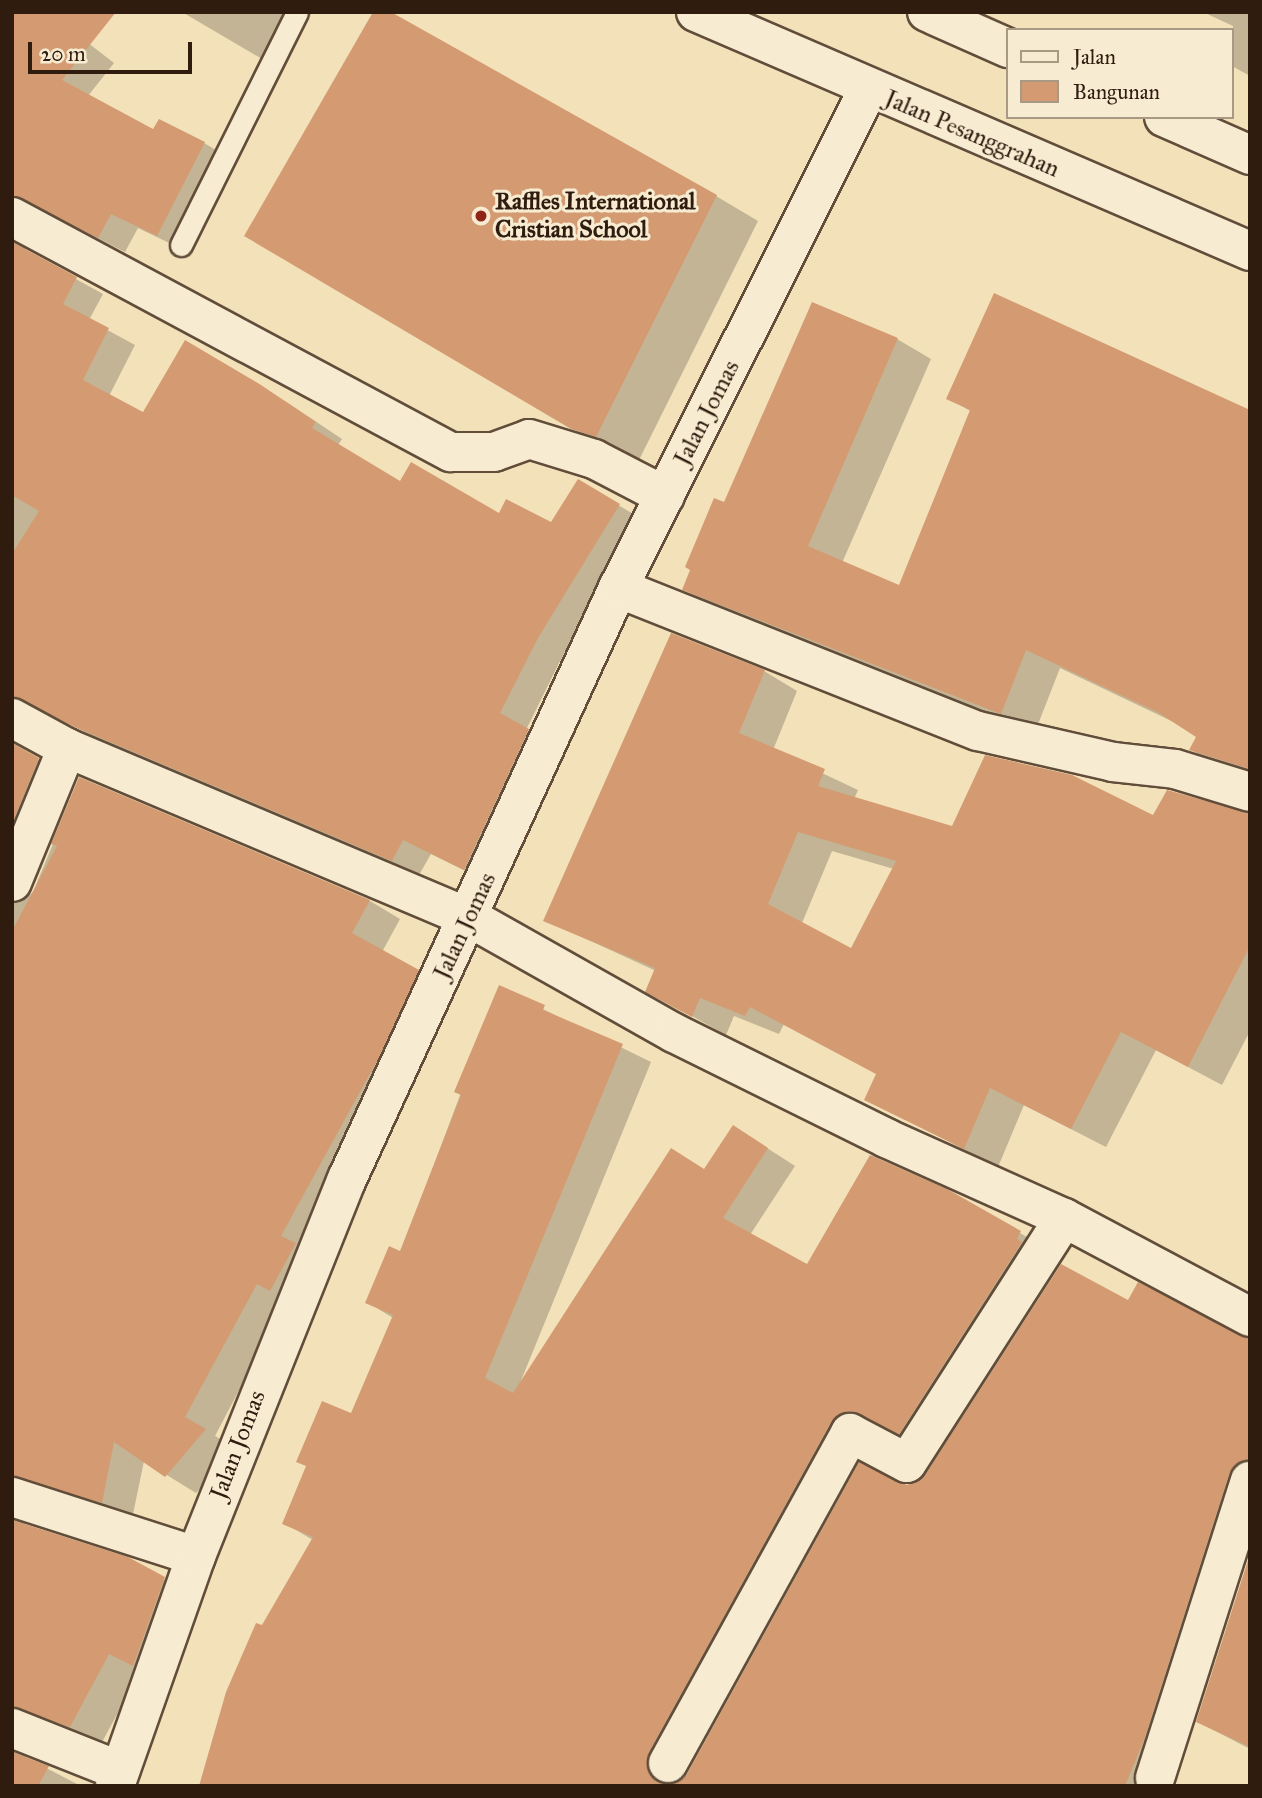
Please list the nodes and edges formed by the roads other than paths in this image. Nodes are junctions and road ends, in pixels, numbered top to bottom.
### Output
1 (297, 12) edge
2 (696, 12) edge
3 (927, 12) edge
4 (1006, 47) edge
5 (869, 90) junction
6 (1169, 119) edge
7 (1250, 155) edge
8 (12, 217) edge
9 (181, 245) dead end
10 (1250, 251) edge
11 (665, 496) junction
12 (618, 588) junction
13 (12, 718) edge
14 (67, 748) junction
15 (1250, 792) edge
16 (12, 882) edge
17 (470, 918) junction
18 (1064, 1218) junction
19 (1250, 1317) edge
20 (1250, 1481) edge
21 (12, 1497) edge
22 (196, 1556) junction
23 (12, 1728) edge
24 (668, 1763) dead end
25 (1155, 1778) dead end
26 (118, 1779) edge

1 - 9 lane
2 - 5 street, Jalan Pesanggrahan
3 - 4 street
5 - 10 street, Jalan Pesanggrahan
5 - 11 street, Jalan Jomas
6 - 7 street
8 - 11 street
11 - 12 street, Jalan Jomas
12 - 15 street
12 - 17 street, Jalan Jomas
13 - 14 street
14 - 16 street
14 - 17 street
17 - 18 street
17 - 22 street, Jalan Jomas
18 - 19 street
18 - 24 street
20 - 25 street
21 - 22 street
22 - 26 street, Jalan Jomas
23 - 26 street

